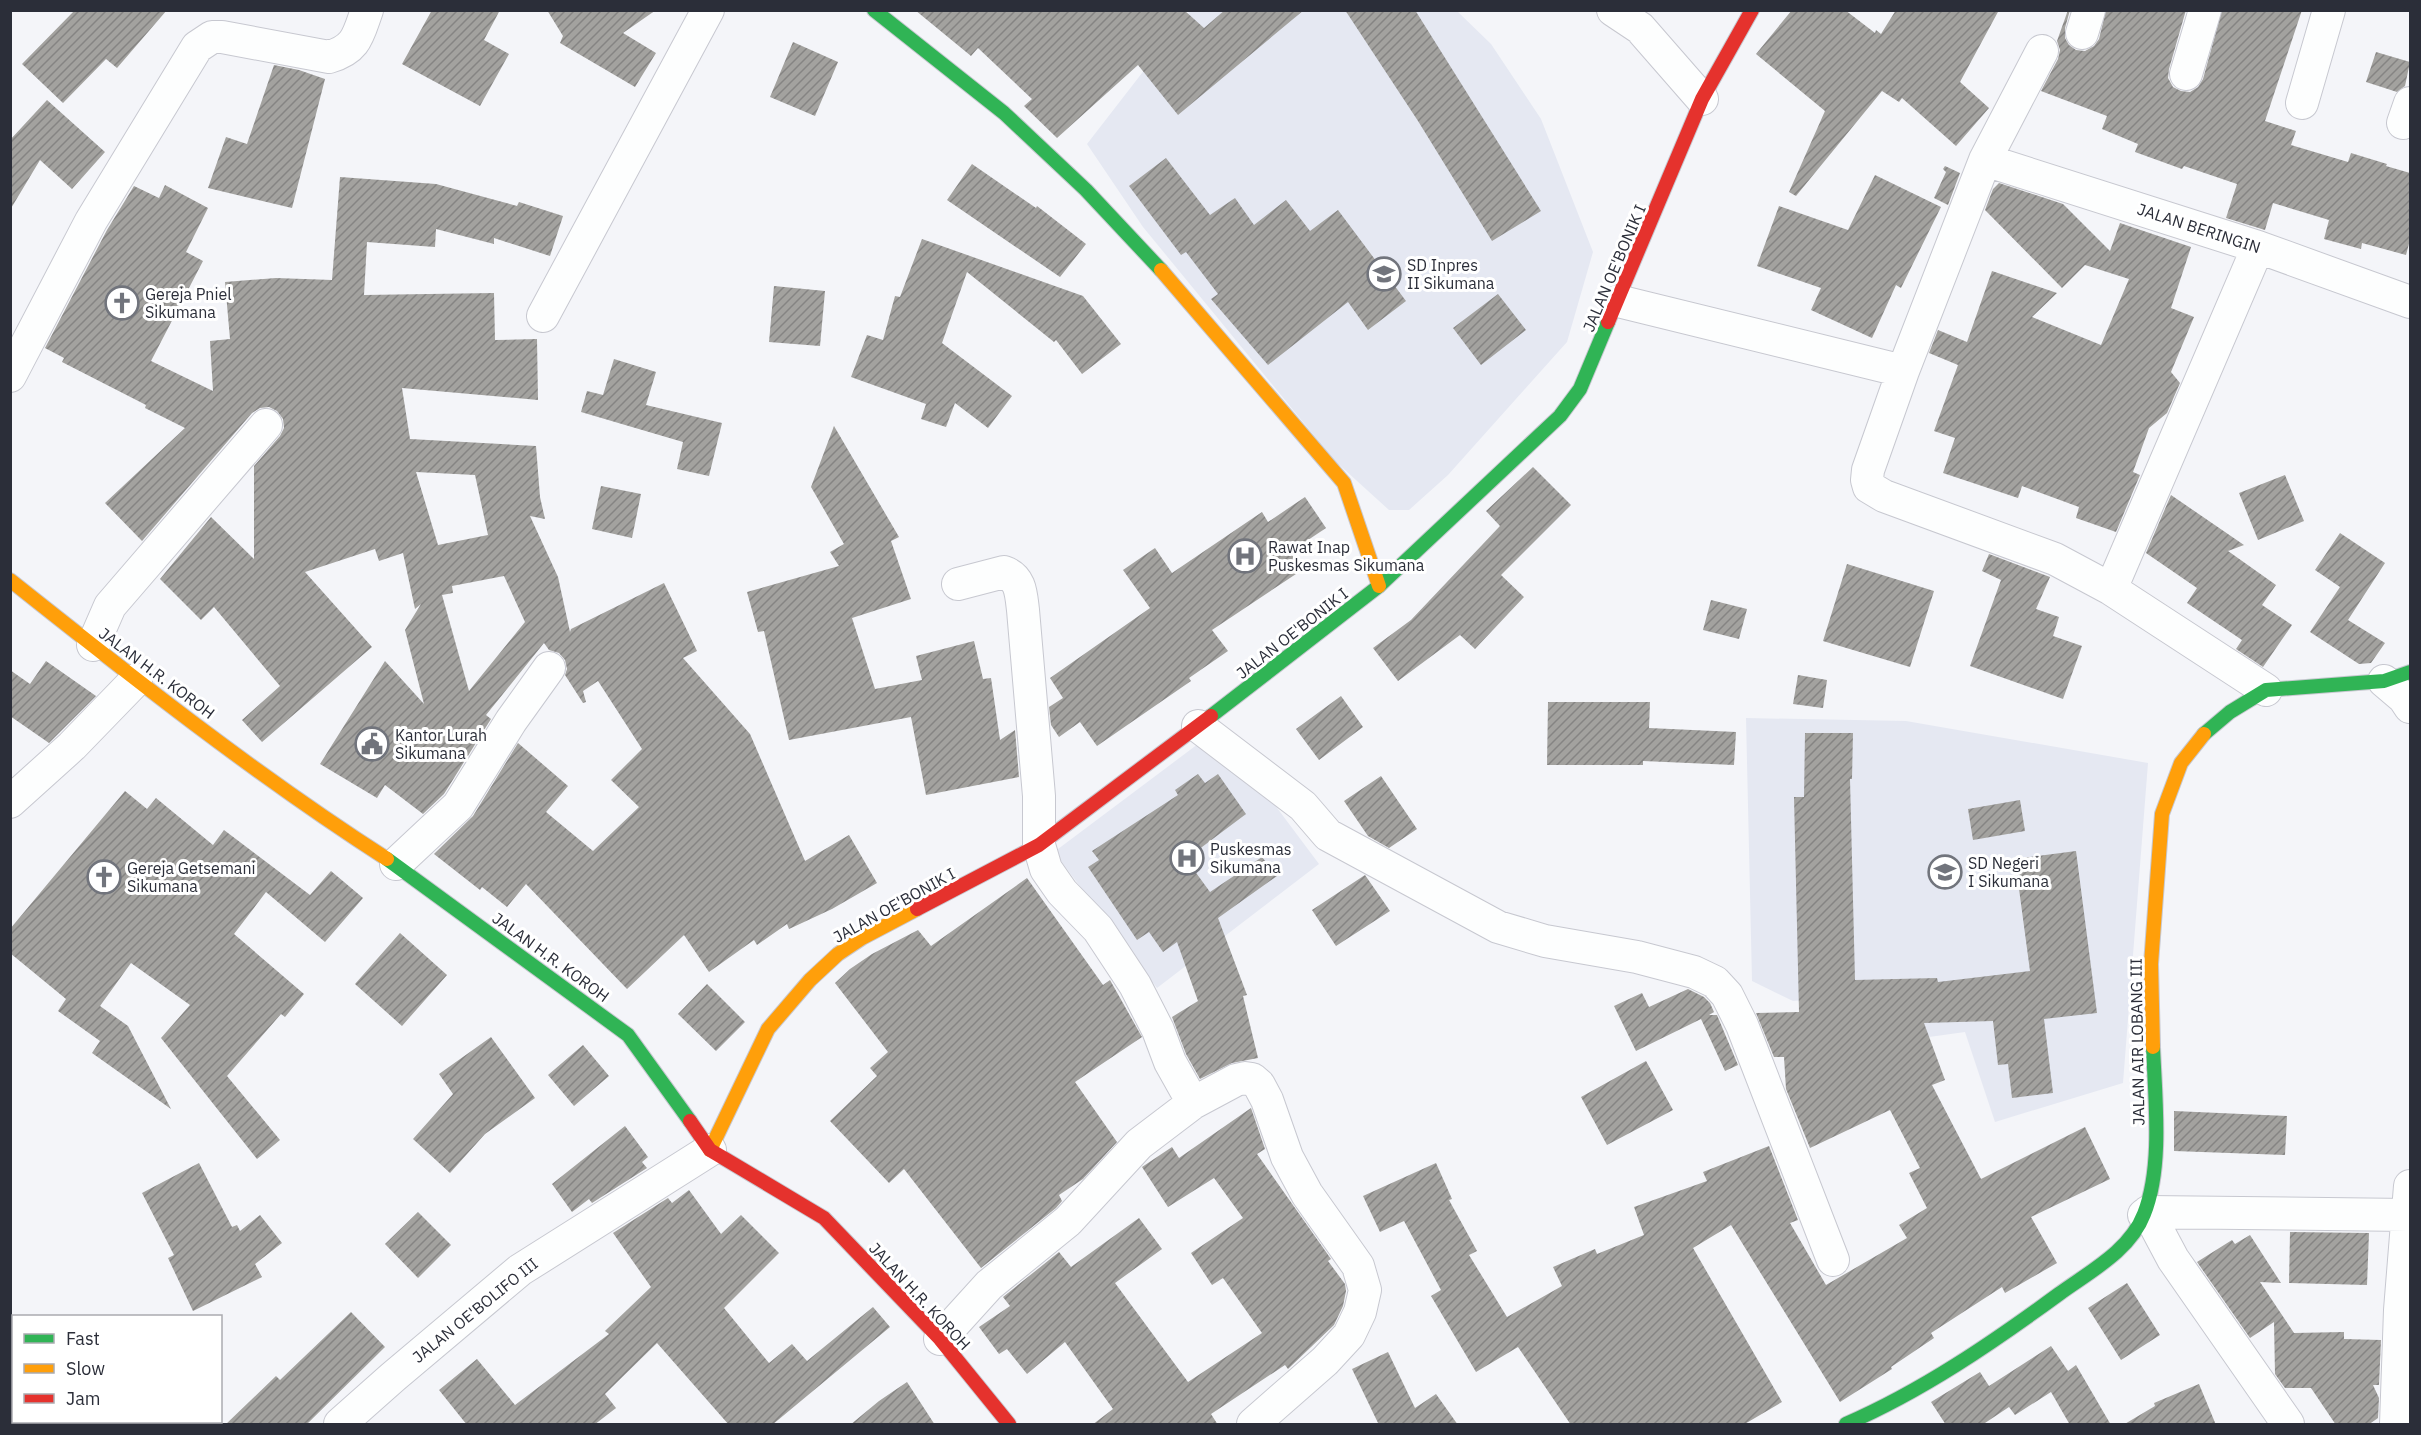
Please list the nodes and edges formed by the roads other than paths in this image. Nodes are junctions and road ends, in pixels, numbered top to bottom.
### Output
1 (367, 10) edge
2 (708, 10) edge
3 (874, 10) edge
4 (1613, 10) edge
5 (1752, 10) edge
6 (2205, 10) edge
7 (2329, 10) edge
8 (2042, 51) dead end
9 (2186, 74) dead end
10 (1702, 99) junction
11 (2302, 103) dead end
12 (1985, 160) junction
13 (2259, 247) junction
14 (1618, 301) junction
15 (2410, 302) edge
16 (543, 315) dead end
17 (1904, 371) junction
18 (10, 376) edge
19 (266, 425) dead end
20 (10, 580) edge
21 (958, 584) dead end
22 (1379, 586) junction
23 (2111, 589) junction
24 (93, 645) junction
25 (549, 668) dead end
26 (2397, 676) edge
27 (136, 680) junction
28 (2266, 690) junction
29 (2410, 707) edge
30 (1198, 726) junction
31 (10, 802) edge
32 (1039, 845) junction
33 (396, 864) junction
34 (1193, 1103) junction
35 (710, 1150) junction
36 (2409, 1201) edge
37 (2146, 1213) junction
38 (1833, 1260) dead end
39 (940, 1339) junction
40 (340, 1425) edge
41 (1009, 1425) edge
42 (1253, 1425) edge
43 (1846, 1425) edge
44 (2288, 1425) edge
45 (2396, 1425) edge

1 - 18 street
2 - 16 street
3 - 22 street
4 - 10 street
5 - 10 street, JALAN OE'BONIK I
6 - 9 street
7 - 11 street
8 - 12 street
10 - 14 street, JALAN OE'BONIK I
12 - 13 street, JALAN BERINGIN
12 - 17 street
13 - 15 street, JALAN BERINGIN
13 - 23 street
14 - 17 street
14 - 22 street, JALAN OE'BONIK I
17 - 23 street
19 - 24 street
20 - 24 street, JALAN H.R. KOROH
21 - 32 street
22 - 30 street, JALAN OE'BONIK I
23 - 28 street
24 - 27 street, JALAN H.R. KOROH
25 - 33 street
26 - 28 street, JALAN AIR LOBANG III
26 - 29 street
27 - 31 street
27 - 33 street, JALAN H.R. KOROH
28 - 37 street, JALAN AIR LOBANG III
30 - 32 street, JALAN OE'BONIK I
30 - 38 street
32 - 34 street
32 - 35 street, JALAN OE'BONIK I
33 - 35 street, JALAN H.R. KOROH
34 - 39 street
34 - 42 street
35 - 39 street, JALAN H.R. KOROH
35 - 40 street, JALAN OE'BOLIFO III
36 - 37 street
36 - 45 street
37 - 43 street, JALAN AIR LOBANG III
37 - 44 street
39 - 41 street, JALAN H.R. KOROH

